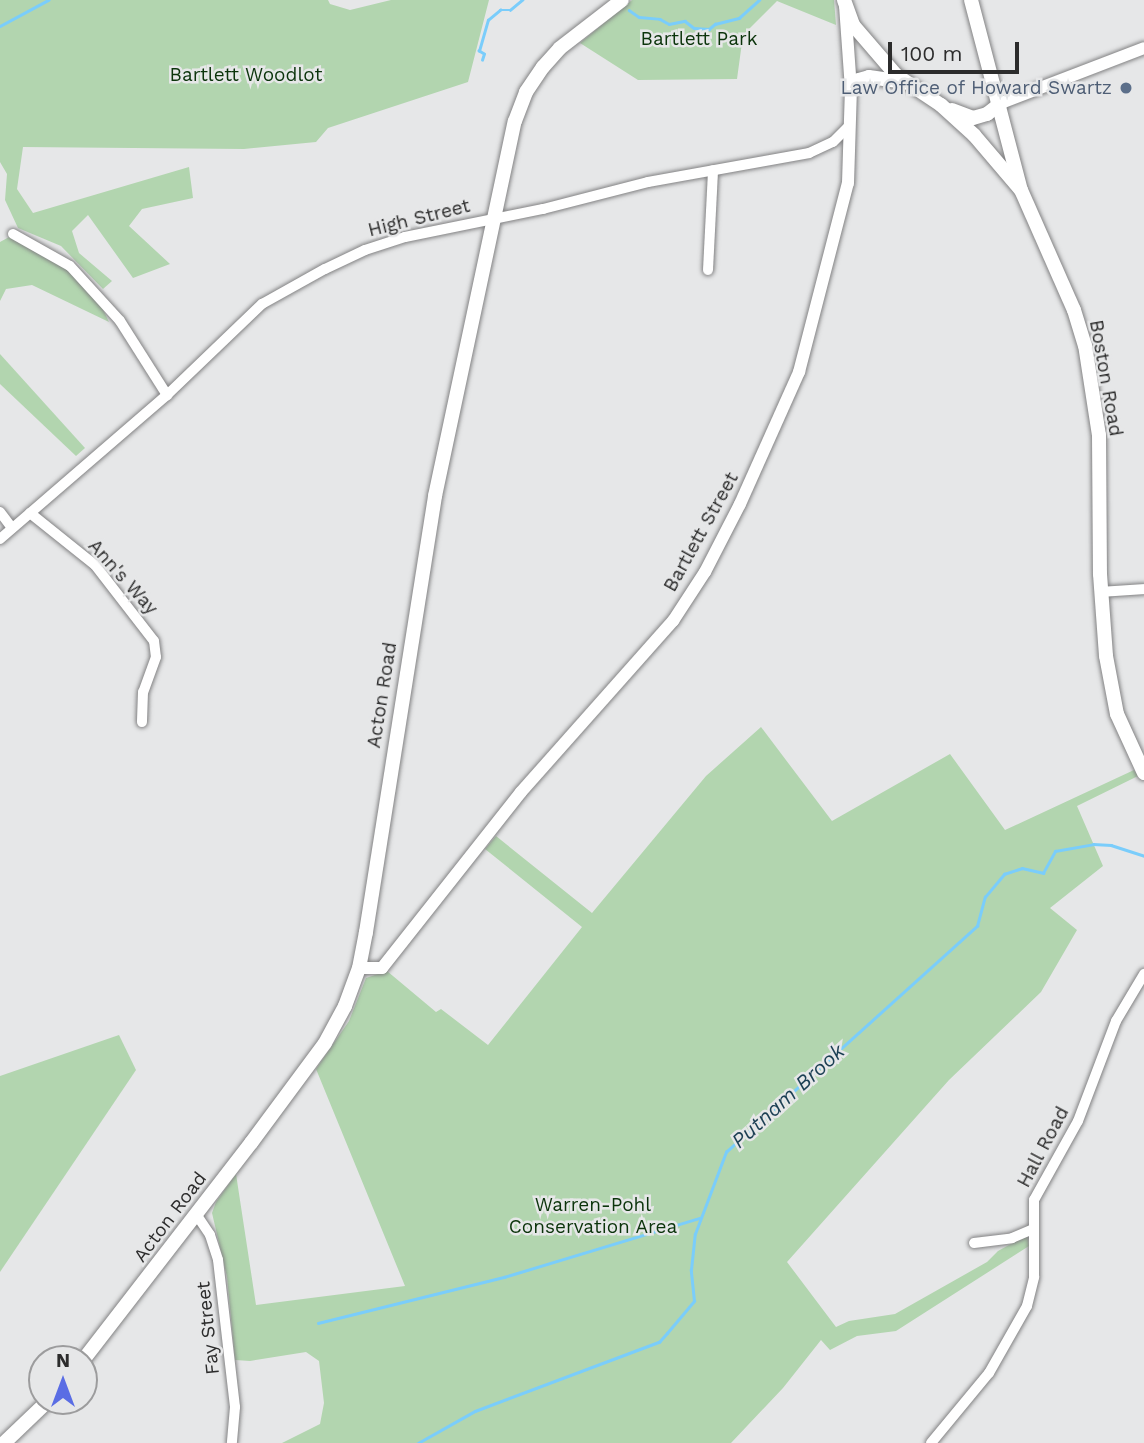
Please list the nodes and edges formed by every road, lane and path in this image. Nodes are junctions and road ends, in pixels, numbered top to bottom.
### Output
1 (622, 0) edge
2 (971, 0) edge
3 (844, 3) edge
4 (1144, 47) edge
5 (990, 74) junction
6 (906, 83) junction
7 (851, 89) junction
8 (1001, 103) junction
9 (941, 105) junction
10 (980, 117) junction
11 (850, 125) junction
12 (713, 170) junction
13 (1021, 190) junction
14 (493, 218) junction
15 (13, 234) dead end
16 (708, 270) dead end
17 (167, 395) junction
18 (0, 513) edge
19 (30, 513) junction
20 (12, 528) junction
21 (0, 539) edge
22 (1144, 589) edge
23 (1101, 592) junction
24 (142, 722) dead end
25 (1144, 774) edge
26 (359, 968) junction
27 (1144, 974) edge
28 (196, 1214) junction
29 (1033, 1229) junction
30 (974, 1243) dead end
31 (95, 1345) edge
32 (33, 1415) edge
33 (4, 1443) edge
34 (232, 1443) edge
35 (931, 1443) edge

1 - 14 main road, Acton Road
2 - 5 main road, Boston Road
3 - 6 main road
3 - 7 street, Bartlett Street
4 - 8 street
5 - 8 main road, Boston Road
5 - 10 main road
6 - 7 main road
6 - 9 main road
7 - 11 street, Bartlett Street
8 - 10 main road
8 - 13 main road, Boston Road
9 - 10 main road
9 - 13 main road
11 - 12 street, High Street
11 - 26 street, Bartlett Street
12 - 14 street, High Street
12 - 16 street
13 - 23 main road, Boston Road
14 - 17 street, High Street
14 - 26 main road, Acton Road
15 - 17 street
17 - 19 street, High Street
18 - 20 street
19 - 20 street, High Street
19 - 24 street, Ann's Way
20 - 21 street, High Street
22 - 23 street
23 - 25 main road, Boston Road
26 - 28 main road, Acton Road
27 - 29 street, Hall Road
28 - 31 main road, Acton Road
28 - 34 street, Fay Street
29 - 30 street
29 - 35 street, Hall Road
32 - 33 main road

